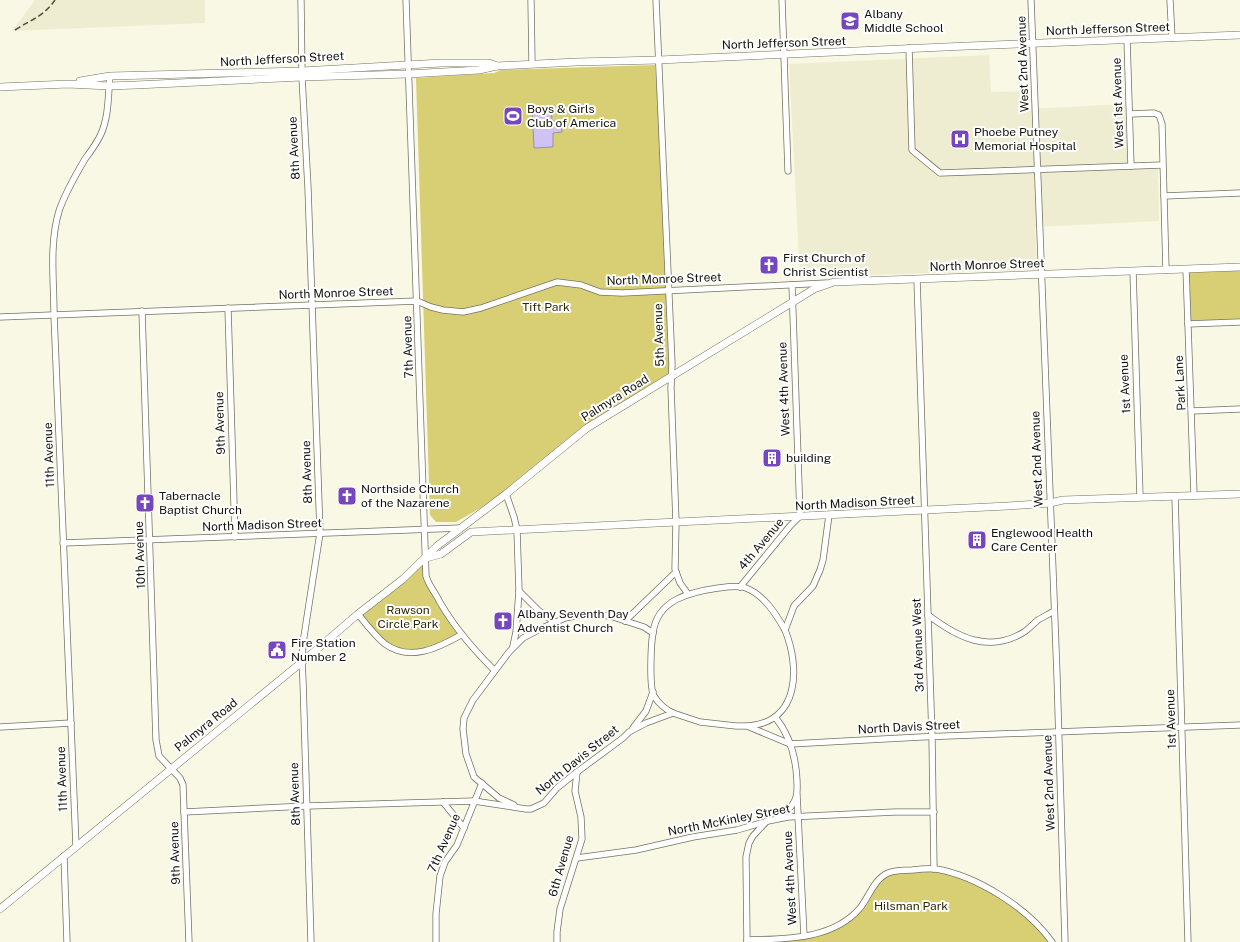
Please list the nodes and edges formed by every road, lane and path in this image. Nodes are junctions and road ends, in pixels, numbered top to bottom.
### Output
1 (301, 0) edge
2 (406, 0) edge
3 (531, 0) edge
4 (656, 0) edge
5 (782, 0) edge
6 (1031, 0) edge
7 (1170, 0) edge
8 (1240, 35) edge
9 (1172, 38) junction
10 (1127, 40) junction
11 (1033, 43) junction
12 (909, 48) junction
13 (785, 54) junction
14 (660, 60) junction
15 (532, 64) junction
16 (409, 65) junction
17 (497, 66) junction
18 (302, 74) junction
19 (408, 74) junction
20 (110, 76) junction
21 (68, 84) junction
22 (109, 86) junction
23 (0, 87) edge
24 (1130, 114) junction
25 (1162, 165) junction
26 (1132, 166) junction
27 (1038, 170) junction
28 (788, 171) dead end
29 (1240, 192) edge
30 (1164, 196) junction
31 (1240, 267) edge
32 (1186, 269) junction
33 (1166, 270) junction
34 (1133, 271) junction
35 (1041, 274) junction
36 (917, 279) junction
37 (834, 282) junction
38 (792, 285) junction
39 (668, 290) junction
40 (417, 301) junction
41 (792, 303) junction
42 (311, 304) junction
43 (228, 308) junction
44 (142, 311) junction
45 (54, 315) junction
46 (0, 317) edge
47 (1240, 322) edge
48 (1188, 324) junction
49 (671, 376) junction
50 (1240, 410) edge
51 (1192, 411) junction
52 (506, 494) junction
53 (1240, 494) edge
54 (1194, 495) junction
55 (1175, 496) junction
56 (1140, 497) junction
57 (1050, 503) junction
58 (925, 510) junction
59 (829, 515) junction
60 (800, 516) junction
61 (676, 522) junction
62 (425, 528) junction
63 (461, 528) junction
64 (517, 530) junction
65 (471, 532) joint
66 (320, 534) junction
67 (235, 537) junction
68 (150, 540) junction
69 (63, 543) junction
70 (426, 558) junction
71 (676, 572) junction
72 (740, 587) junction
73 (518, 591) junction
74 (688, 594) junction
75 (1054, 611) junction
76 (358, 614) junction
77 (928, 615) junction
78 (625, 621) junction
79 (554, 622) junction
80 (785, 630) junction
81 (652, 632) junction
82 (461, 635) junction
83 (513, 647) junction
84 (302, 662) junction
85 (494, 670) junction
86 (653, 692) junction
87 (673, 713) junction
88 (775, 717) junction
89 (71, 723) junction
90 (1240, 725) edge
91 (0, 726) edge
92 (747, 726) junction
93 (1182, 727) junction
94 (629, 732) junction
95 (1058, 732) junction
96 (932, 737) junction
97 (790, 744) junction
98 (171, 768) junction
99 (577, 772) junction
100 (482, 783) junction
101 (797, 795) junction
102 (474, 801) junction
103 (443, 802) junction
104 (307, 806) junction
105 (520, 808) junction
106 (184, 812) junction
107 (934, 812) junction
108 (799, 817) junction
109 (776, 819) junction
110 (768, 821) junction
111 (464, 828) junction
112 (76, 846) junction
113 (64, 856) junction
114 (577, 858) junction
115 (934, 869) junction
116 (0, 909) edge
117 (804, 936) junction
118 (747, 941) edge
119 (67, 942) edge
120 (189, 942) edge
121 (312, 942) edge
122 (436, 942) edge
123 (557, 942) edge
124 (1052, 942) edge
125 (1065, 942) edge
126 (1188, 942) edge

1 - 18 street, 8th Avenue
2 - 16 street, 7th Avenue
3 - 15 street
4 - 14 street, 5th Avenue
5 - 13 street
6 - 11 street, West 2nd Avenue
7 - 9 street
8 - 9 main road, North Jefferson Street
9 - 10 main road, North Jefferson Street
10 - 11 main road, North Jefferson Street
10 - 24 street, West 1st Avenue
11 - 12 main road, North Jefferson Street
11 - 27 street, West 2nd Avenue
12 - 13 main road, North Jefferson Street
12 - 27 street
13 - 14 main road, North Jefferson Street
13 - 28 street
14 - 15 main road, North Jefferson Street
14 - 39 street, 5th Avenue
15 - 17 main road, North Jefferson Street
16 - 17 main road, North Jefferson Street
16 - 18 main road, North Jefferson Street
16 - 19 street, 7th Avenue
17 - 19 main road, North Jefferson Street
18 - 19 main road, North Jefferson Street
18 - 20 main road, North Jefferson Street
18 - 22 main road, North Jefferson Street
18 - 42 street, 8th Avenue
19 - 40 street, 7th Avenue
20 - 21 main road, North Jefferson Street
20 - 22 street, 11th Avenue
21 - 22 main road, North Jefferson Street
21 - 23 main road, North Jefferson Street
22 - 45 street, 11th Avenue
24 - 25 street
24 - 26 street, West 1st Avenue
25 - 26 street
25 - 30 street
26 - 27 street
27 - 35 street, West 2nd Avenue
29 - 30 street
30 - 33 street
31 - 32 main road, North Monroe Street
32 - 33 main road, North Monroe Street
32 - 48 street, Park Lane
33 - 34 main road, North Monroe Street
34 - 35 main road, North Monroe Street
34 - 56 street, 1st Avenue
35 - 36 main road, North Monroe Street
35 - 57 street, West 2nd Avenue
36 - 37 main road, North Monroe Street
36 - 58 street, 3rd Avenue West
37 - 38 street, North Monroe Street
37 - 41 main road, Palmyra Road
38 - 39 street, North Monroe Street
38 - 41 street, West 4th Avenue
39 - 40 street, North Monroe Street
39 - 49 street, 5th Avenue
40 - 42 street, North Monroe Street
40 - 62 street, 7th Avenue
41 - 49 main road, Palmyra Road
41 - 60 street, West 4th Avenue
42 - 43 street, North Monroe Street
42 - 66 street, 8th Avenue
43 - 44 street, North Monroe Street
43 - 67 street, 9th Avenue
44 - 45 street, North Monroe Street
44 - 68 street, 10th Avenue
45 - 46 street, North Monroe Street
45 - 69 street, 11th Avenue
47 - 48 street
48 - 51 street, Park Lane
49 - 52 main road, Palmyra Road
49 - 61 street, 5th Avenue
50 - 51 street
51 - 54 street, Park Lane
52 - 63 main road, Palmyra Road
52 - 64 street
53 - 54 main road, North Madison Street
54 - 55 main road, North Madison Street
55 - 56 main road, North Madison Street
55 - 93 street, 1st Avenue
56 - 57 main road, North Madison Street
57 - 58 main road, North Madison Street
57 - 75 street, West 2nd Avenue
58 - 59 main road, North Madison Street
58 - 77 street, 3rd Avenue West
59 - 60 main road, North Madison Street
59 - 80 street
60 - 61 main road, North Madison Street
60 - 72 street, 4th Avenue
61 - 64 main road, North Madison Street
61 - 71 street, 5th Avenue
62 - 63 street, North Madison Street
62 - 66 street, North Madison Street
62 - 70 street, 7th Avenue
63 - 70 main road, Palmyra Road
64 - 65 main road, North Madison Street
64 - 73 street
65 - 70 main road, Palmyra Road
66 - 67 street, North Madison Street
66 - 84 street, 8th Avenue
67 - 68 street, North Madison Street
68 - 69 street, North Madison Street
68 - 98 street, 10th Avenue
69 - 89 street, 11th Avenue
70 - 76 main road, Palmyra Road
70 - 82 street, 7th Avenue
71 - 74 street, 5th Avenue
71 - 78 street
72 - 74 street
72 - 80 street
73 - 79 street
73 - 83 street
74 - 81 street
75 - 77 street
75 - 95 street, West 2nd Avenue
76 - 82 street
76 - 84 main road, Palmyra Road
77 - 96 street, 3rd Avenue West
78 - 79 street
78 - 81 street
79 - 83 street
80 - 88 street
81 - 86 street
82 - 85 street, 7th Avenue
83 - 85 street
84 - 98 main road, Palmyra Road
84 - 104 street, 8th Avenue
85 - 100 street
86 - 87 street
86 - 94 street
87 - 92 street, North Davis Street
87 - 94 street, North Davis Street
88 - 92 street
88 - 97 street, West 4th Avenue
89 - 91 street
89 - 112 street, 11th Avenue
90 - 93 street, North Davis Street
92 - 97 street, North Davis Street
93 - 95 street, North Davis Street
93 - 126 street, 1st Avenue
94 - 99 street, North Davis Street
95 - 96 street, North Davis Street
95 - 125 street, West 2nd Avenue
96 - 97 street, North Davis Street
96 - 107 street, 3rd Avenue West
97 - 101 street, West 4th Avenue
98 - 106 street, 9th Avenue
98 - 112 main road, Palmyra Road
99 - 105 street, North Davis Street
99 - 114 street, 6th Avenue
100 - 102 street, 7th Avenue
100 - 105 street
101 - 108 street, West 4th Avenue
101 - 109 street, West 4th Avenue
102 - 103 street, North Davis Street
102 - 105 street, North Davis Street
102 - 111 street, 7th Avenue
103 - 104 street, North Davis Street
103 - 111 street
104 - 106 street, North Davis Street
104 - 121 street, 8th Avenue
106 - 120 street, 9th Avenue
107 - 108 street, North McKinley Street
107 - 115 street, 3rd Avenue West
108 - 109 street, North McKinley Street
108 - 117 street, West 4th Avenue
109 - 110 street, North McKinley Street
110 - 114 street, North McKinley Street
110 - 118 street, West 4th Avenue
111 - 122 street, 7th Avenue
112 - 113 main road, Palmyra Road
113 - 116 main road, Palmyra Road
113 - 119 street
114 - 123 street, 6th Avenue
115 - 117 street
115 - 124 street
117 - 118 street

